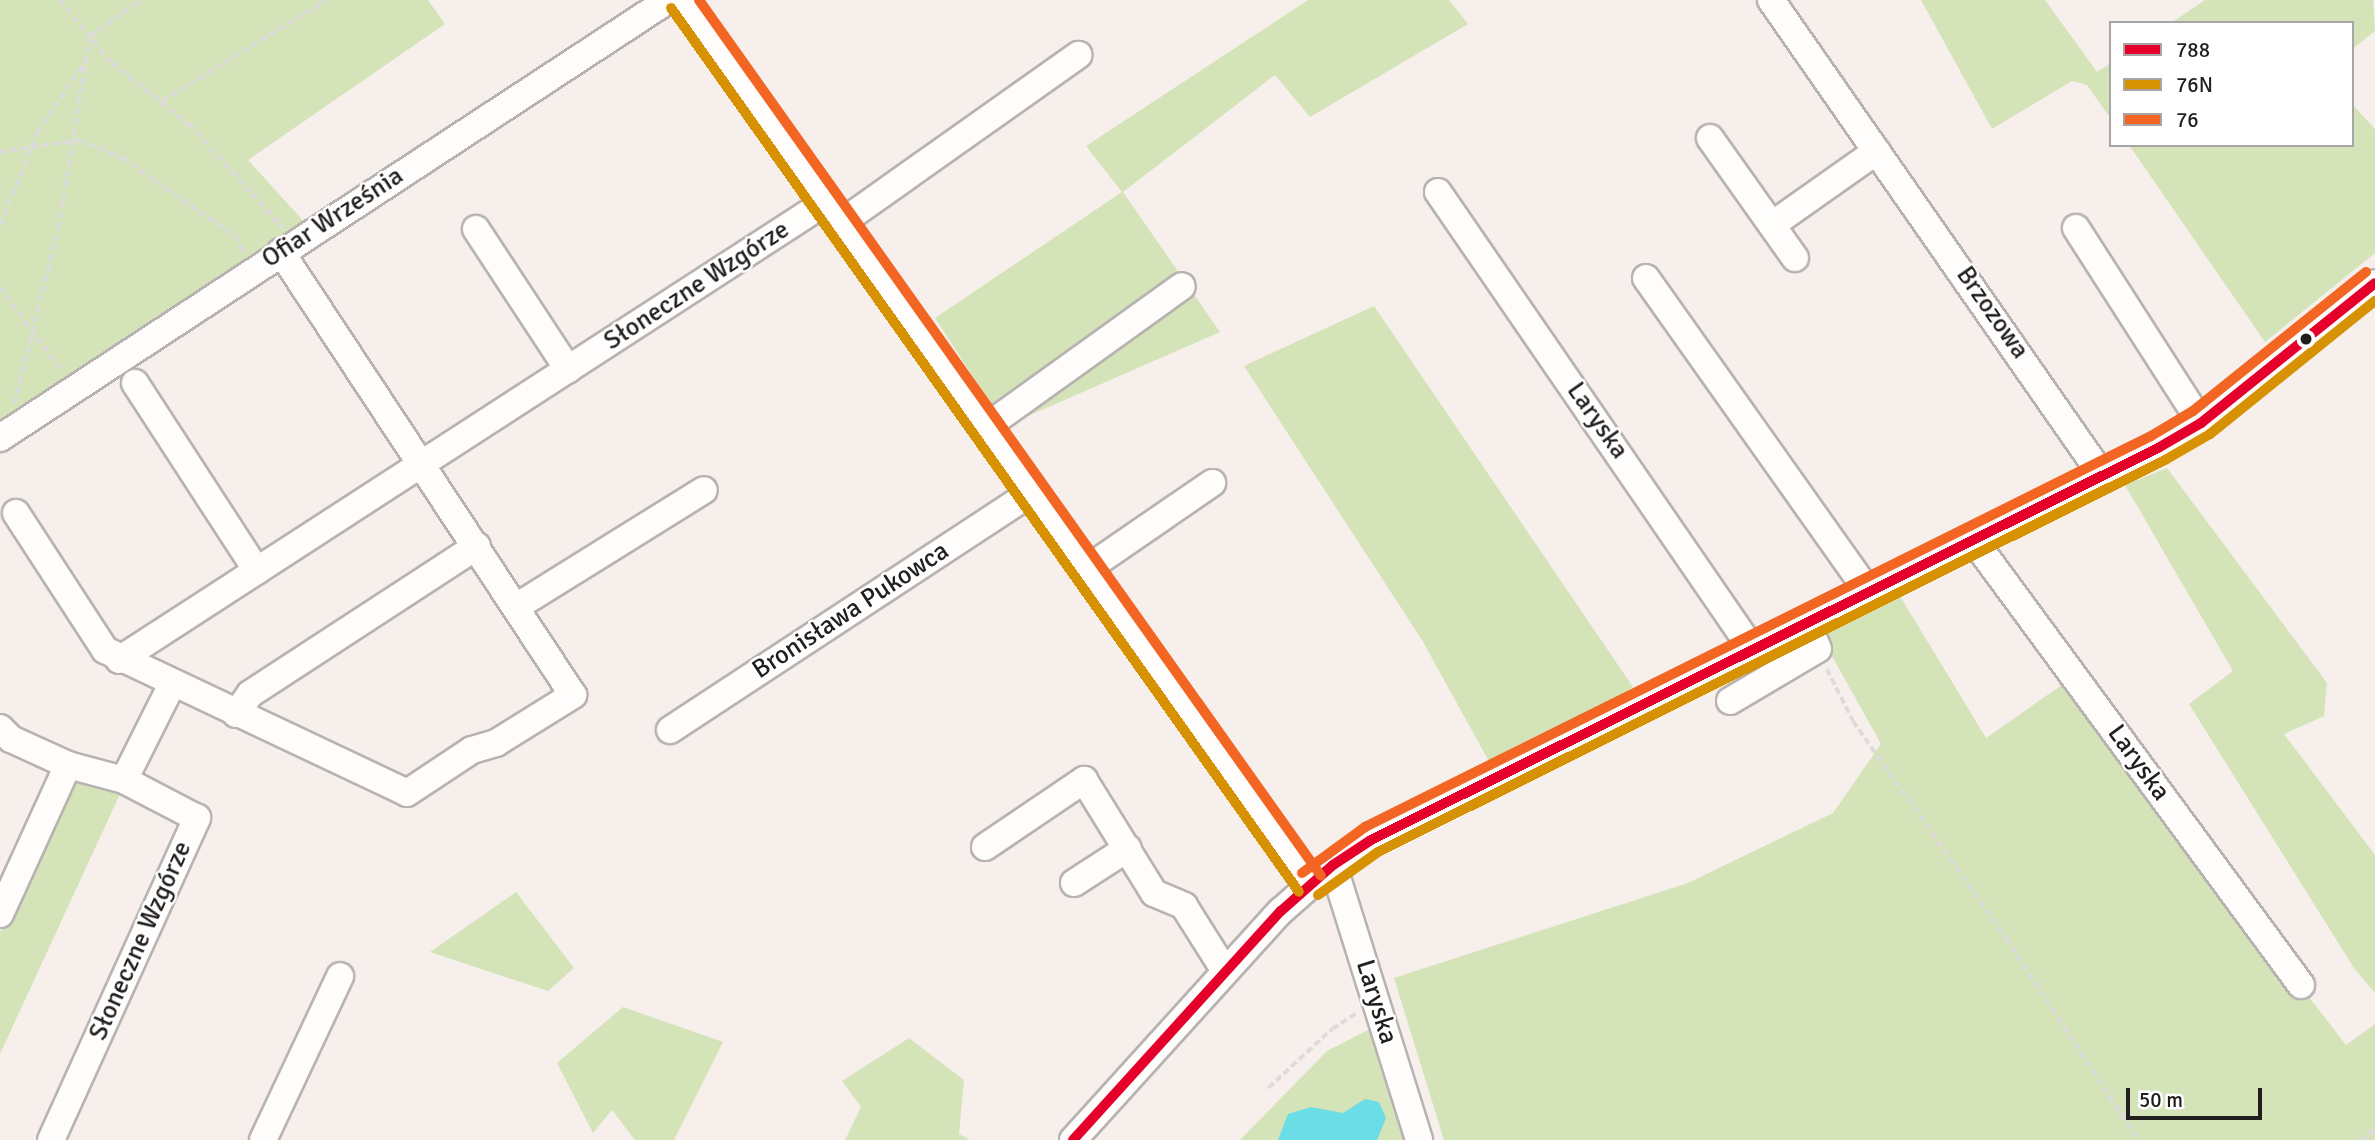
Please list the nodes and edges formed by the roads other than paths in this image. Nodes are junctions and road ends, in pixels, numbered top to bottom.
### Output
1 (668, 0) edge
2 (682, 0) edge
3 (1771, 0) edge
4 (1078, 55) dead end
5 (1710, 138) dead end
6 (1877, 151) junction
7 (1438, 192) dead end
8 (834, 213) junction
9 (1772, 225) junction
10 (2076, 228) dead end
11 (476, 229) dead end
12 (288, 247) junction
13 (1795, 258) dead end
14 (1646, 278) dead end
15 (2375, 283) edge
16 (1182, 286) dead end
17 (568, 369) junction
18 (135, 383) dead end
19 (2201, 423) junction
20 (986, 427) junction
21 (3, 437) edge
22 (424, 463) junction
23 (2104, 478) junction
24 (1212, 483) dead end
25 (704, 490) dead end
26 (1032, 492) junction
27 (16, 513) dead end
28 (1975, 542) junction
29 (477, 546) junction
30 (1087, 569) junction
31 (257, 571) junction
32 (1870, 594) junction
33 (516, 607) junction
34 (1813, 637) junction
35 (1754, 652) junction
36 (119, 660) junction
37 (172, 684) junction
38 (1730, 701) dead end
39 (236, 714) junction
40 (0, 728) edge
41 (670, 730) dead end
42 (68, 765) junction
43 (124, 780) junction
44 (985, 847) dead end
45 (1128, 848) junction
46 (1333, 865) junction
47 (1074, 883) dead end
48 (1310, 884) junction
49 (0, 914) edge
50 (1225, 971) junction
51 (340, 976) dead end
52 (2301, 985) dead end
53 (51, 1140) edge
54 (263, 1140) edge
55 (1073, 1140) edge
56 (1419, 1140) edge

1 - 12 street, Ofiar Września
2 - 8 street
3 - 6 street, Brzozowa
4 - 8 street
5 - 9 street
6 - 9 street
6 - 23 street, Brzozowa
7 - 35 street, Laryska
8 - 17 street, Słoneczne Wzgórze
8 - 20 street
9 - 13 street
10 - 19 street
11 - 17 street
12 - 21 street, Ofiar Września
12 - 22 street
14 - 32 street
15 - 19 street
16 - 20 street
17 - 22 street, Słoneczne Wzgórze
18 - 31 street
19 - 23 street
20 - 26 street
22 - 29 street
22 - 31 street, Słoneczne Wzgórze
23 - 28 street
24 - 30 street
25 - 33 street
26 - 30 street
26 - 41 street, Bronisława Pukowca
27 - 36 street
28 - 32 street
28 - 52 street, Laryska
29 - 33 street
29 - 39 street
30 - 48 street
31 - 36 street, Słoneczne Wzgórze
32 - 34 street
33 - 39 street
34 - 35 street
34 - 38 street
35 - 46 street
36 - 37 street
37 - 39 street
37 - 43 street
40 - 42 street, Słoneczne Wzgórze
42 - 43 street, Słoneczne Wzgórze
42 - 49 street
43 - 53 street, Słoneczne Wzgórze
44 - 45 street
45 - 47 street
45 - 50 street
46 - 48 street
46 - 56 street, Laryska
48 - 50 street
50 - 55 street
51 - 54 street

